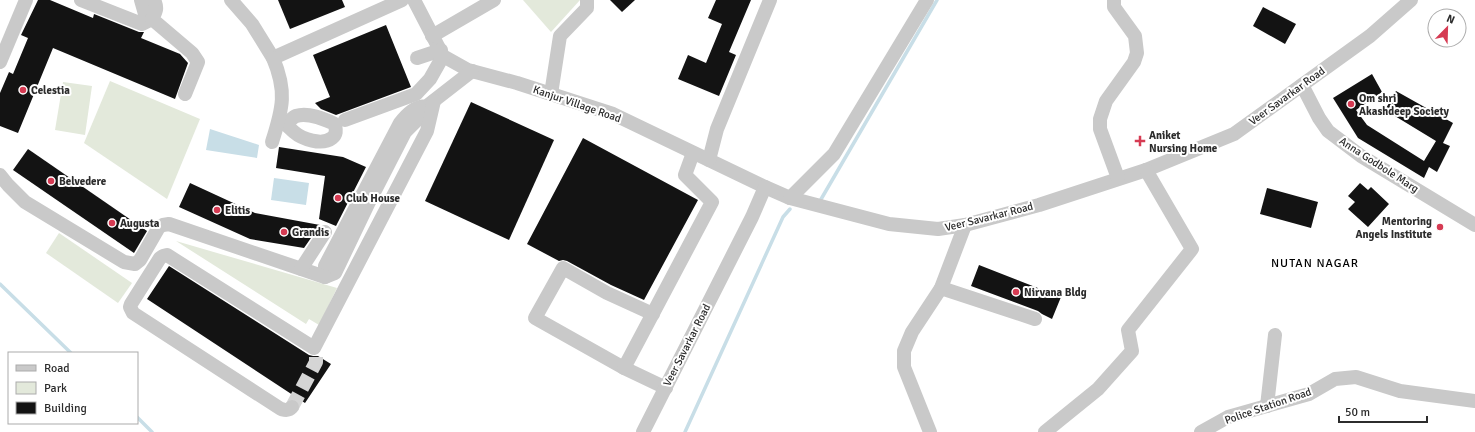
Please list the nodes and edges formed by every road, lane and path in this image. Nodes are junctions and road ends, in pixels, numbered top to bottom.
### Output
1 (26, 0) edge
2 (81, 0) edge
3 (141, 0) edge
4 (154, 0) edge
5 (231, 0) edge
6 (402, 0) edge
7 (414, 0) edge
8 (494, 0) edge
9 (587, 0) edge
10 (770, 0) edge
11 (927, 0) edge
12 (1114, 0) edge
13 (1411, 0) edge
14 (152, 19) junction
15 (438, 47) junction
16 (415, 56) dead end
17 (273, 58) junction
18 (0, 62) edge
19 (472, 71) junction
20 (1302, 85) junction
21 (185, 94) dead end
22 (551, 94) junction
23 (431, 104) junction
24 (345, 120) dead end
25 (272, 142) dead end
26 (693, 153) junction
27 (708, 160) junction
28 (1146, 170) junction
29 (0, 175) edge
30 (1118, 178) junction
31 (763, 192) junction
32 (790, 198) junction
33 (965, 225) junction
34 (1475, 225) edge
35 (325, 232) dead end
36 (301, 269) junction
37 (941, 288) junction
38 (653, 314) junction
39 (1035, 319) dead end
40 (1275, 334) dead end
41 (624, 368) junction
42 (666, 388) junction
43 (1475, 402) edge
44 (1267, 406) junction
45 (292, 407) dead end
46 (1208, 431) edge
47 (644, 432) edge
48 (930, 432) edge
49 (1045, 432) edge

1 - 18 street
2 - 14 street
3 - 14 street
4 - 14 street
5 - 17 street
6 - 17 street
7 - 15 street
8 - 15 street
9 - 22 street
10 - 27 street
11 - 32 street
12 - 30 street
13 - 20 street, Veer Savarkar Road
14 - 21 street
15 - 16 street
15 - 19 street, Kanjur Village Road
15 - 24 street
17 - 25 street
19 - 22 street, Kanjur Village Road
19 - 23 street
20 - 28 street, Veer Savarkar Road
20 - 34 street, Anna Godbole Marg
22 - 26 street, Kanjur Village Road
23 - 36 street
23 - 45 street
26 - 27 street, Kanjur Village Road
26 - 38 street
27 - 31 street, Kanjur Village Road
28 - 30 street, Veer Savarkar Road
28 - 49 street
29 - 36 street
30 - 33 street, Veer Savarkar Road
31 - 32 street, Veer Savarkar Road
31 - 42 street, Veer Savarkar Road
32 - 33 street, Veer Savarkar Road
33 - 37 street
35 - 36 street
37 - 39 street
37 - 48 street
38 - 41 street
38 - 41 street
40 - 44 street
41 - 42 street
42 - 47 street, Veer Savarkar Road
43 - 44 street, Police Station Road
44 - 46 street, Police Station Road

